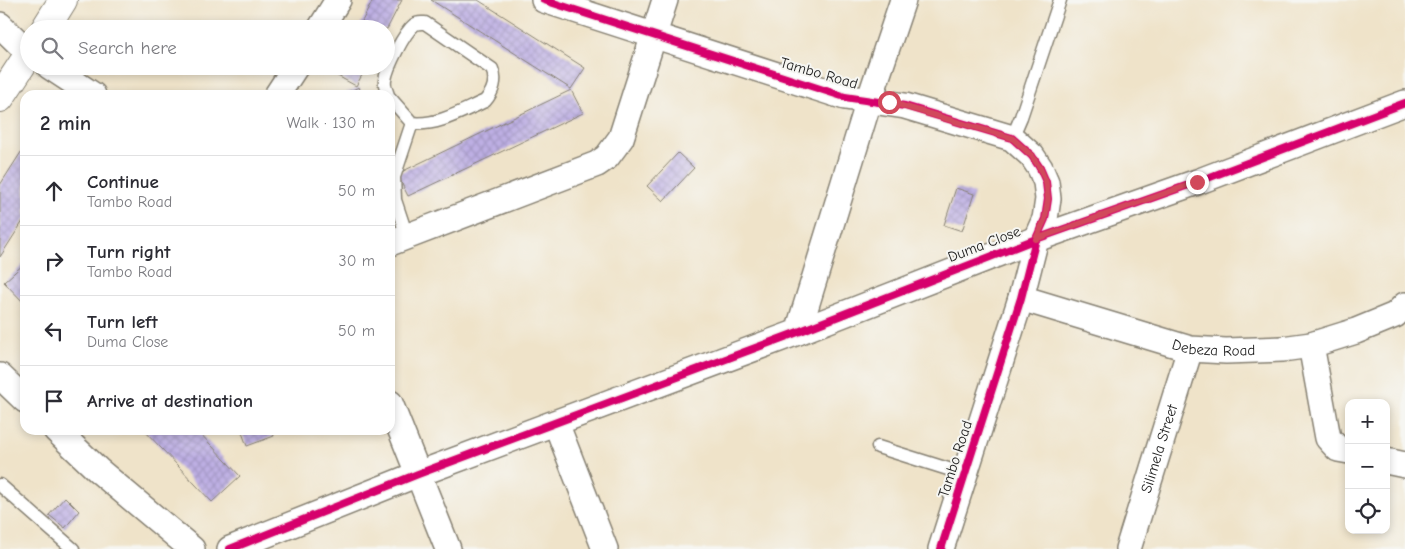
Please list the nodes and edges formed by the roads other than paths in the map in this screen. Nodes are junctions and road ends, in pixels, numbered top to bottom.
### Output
1 (63, 0) edge
2 (338, 0) edge
3 (544, 0) edge
4 (666, 0) edge
5 (903, 0) edge
6 (1060, 0) edge
7 (51, 20) edge
8 (326, 20) edge
9 (0, 25) edge
10 (654, 36) junction
11 (20, 45) edge
12 (395, 56) edge
13 (20, 68) edge
14 (63, 75) edge
15 (290, 75) edge
16 (387, 75) edge
17 (85, 90) edge
18 (280, 90) edge
19 (387, 90) edge
20 (0, 98) edge
21 (869, 101) junction
22 (1405, 103) edge
23 (395, 104) edge
24 (412, 123) junction
25 (1012, 138) junction
26 (395, 174) edge
27 (395, 200) edge
28 (399, 239) edge
29 (1036, 239) junction
30 (1021, 298) junction
31 (1405, 305) edge
32 (798, 332) junction
33 (1311, 345) junction
34 (1190, 349) junction
35 (0, 376) edge
36 (20, 395) edge
37 (395, 416) edge
38 (556, 424) junction
39 (61, 435) edge
40 (878, 447) dead end
41 (1345, 451) edge
42 (1390, 461) edge
43 (1405, 465) edge
44 (418, 474) junction
45 (964, 474) junction
46 (0, 485) edge
47 (73, 549) edge
48 (192, 549) edge
49 (230, 549) edge
50 (448, 549) edge
51 (605, 549) edge
52 (941, 549) edge
53 (1128, 549) edge

1 - 7 main road
2 - 8 street
3 - 10 street, Tambo Road
4 - 10 street
5 - 21 street
6 - 25 lane
9 - 11 street
10 - 21 street, Tambo Road
10 - 28 street
12 - 24 lane
13 - 20 main road
14 - 17 street
15 - 18 street
16 - 19 lane
21 - 25 street, Tambo Road
21 - 32 street
22 - 29 street, Duma Close
23 - 24 lane
24 - 26 lane
25 - 29 street, Tambo Road
27 - 28 lane
29 - 30 street, Tambo Road
29 - 32 street, Duma Close
30 - 34 street, Debeza Road
30 - 45 street, Tambo Road
31 - 33 street, Debeza Road
32 - 38 street, Duma Close
33 - 34 street, Debeza Road
33 - 41 street
34 - 53 street, Silimela Street
35 - 36 street
37 - 44 street
38 - 44 street, Duma Close
38 - 51 street
39 - 48 street
40 - 45 lane, Tambo Road
42 - 43 street
44 - 49 street, Duma Close
44 - 50 street
45 - 52 street, Tambo Road
46 - 47 lane

